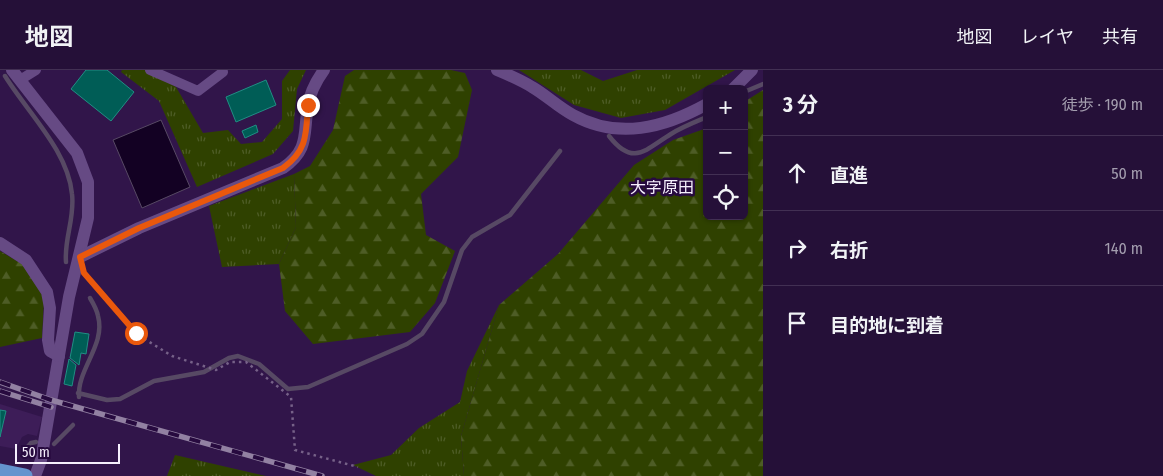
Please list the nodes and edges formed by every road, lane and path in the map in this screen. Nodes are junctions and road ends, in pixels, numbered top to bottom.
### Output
1 (36, 70) edge
2 (150, 70) edge
3 (324, 70) edge
4 (497, 70) edge
5 (752, 70) edge
6 (223, 72) dead end
7 (16, 75) edge
8 (737, 85) edge
9 (703, 106) edge
10 (0, 243) edge
11 (80, 257) junction
12 (59, 356) junction
13 (358, 467) dead end
14 (0, 471) edge
15 (26, 476) edge
16 (35, 476) edge

1 - 7 street
2 - 6 street
3 - 11 street
4 - 9 street
5 - 8 street
7 - 11 street
10 - 12 street
11 - 12 street
11 - 13 path
12 - 16 street
14 - 15 highway

